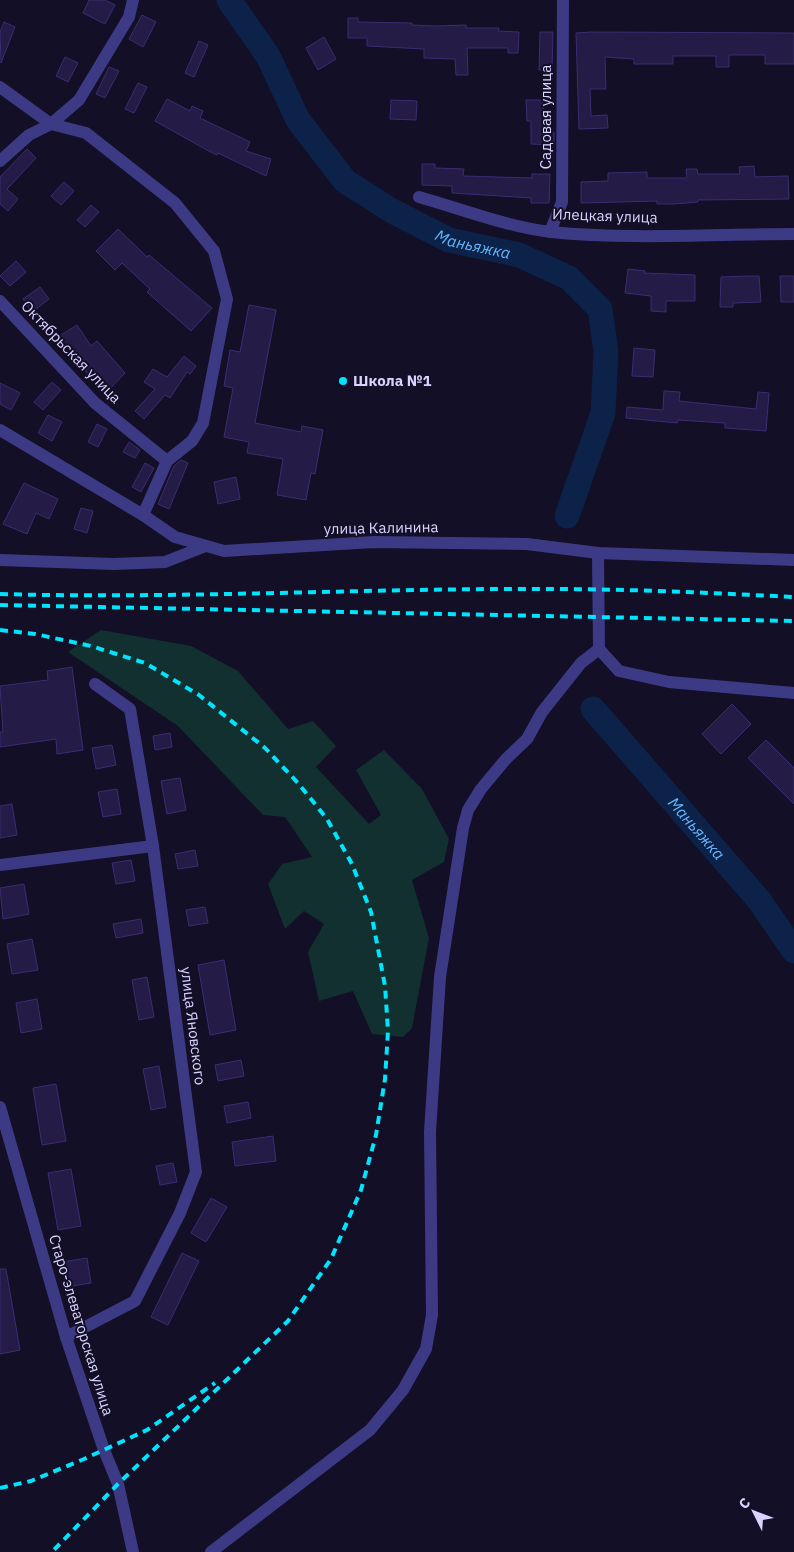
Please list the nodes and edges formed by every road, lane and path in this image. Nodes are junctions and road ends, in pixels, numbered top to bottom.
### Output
1 (133, 0) edge
2 (563, 0) edge
3 (0, 87) edge
4 (51, 124) junction
5 (0, 161) edge
6 (419, 197) dead end
7 (550, 232) junction
8 (794, 234) edge
9 (0, 301) edge
10 (0, 430) edge
11 (167, 461) junction
12 (143, 515) junction
13 (203, 547) junction
14 (598, 552) junction
15 (0, 560) edge
16 (794, 560) edge
17 (599, 649) junction
18 (95, 684) dead end
19 (794, 693) edge
20 (153, 846) junction
21 (0, 866) edge
22 (0, 1107) edge
23 (66, 1337) junction
24 (133, 1552) edge
25 (211, 1552) edge

1 - 4 street
2 - 7 street, Садовая улица
3 - 4 street
4 - 5 street
4 - 11 street
6 - 7 street, Илецкая улица
7 - 8 street, Илецкая улица
9 - 11 street, Октябрьская улица
10 - 12 street, улица Калинина
11 - 12 street
12 - 13 street, улица Калинина
13 - 14 street, улица Калинина
13 - 15 street
14 - 16 street, улица Калинина
14 - 17 street
17 - 19 street
17 - 25 street
18 - 20 street, улица Яновского
20 - 21 street
20 - 23 street, улица Яновского
22 - 23 street, Старо-элеваторская улица
23 - 24 street, Старо-элеваторская улица

